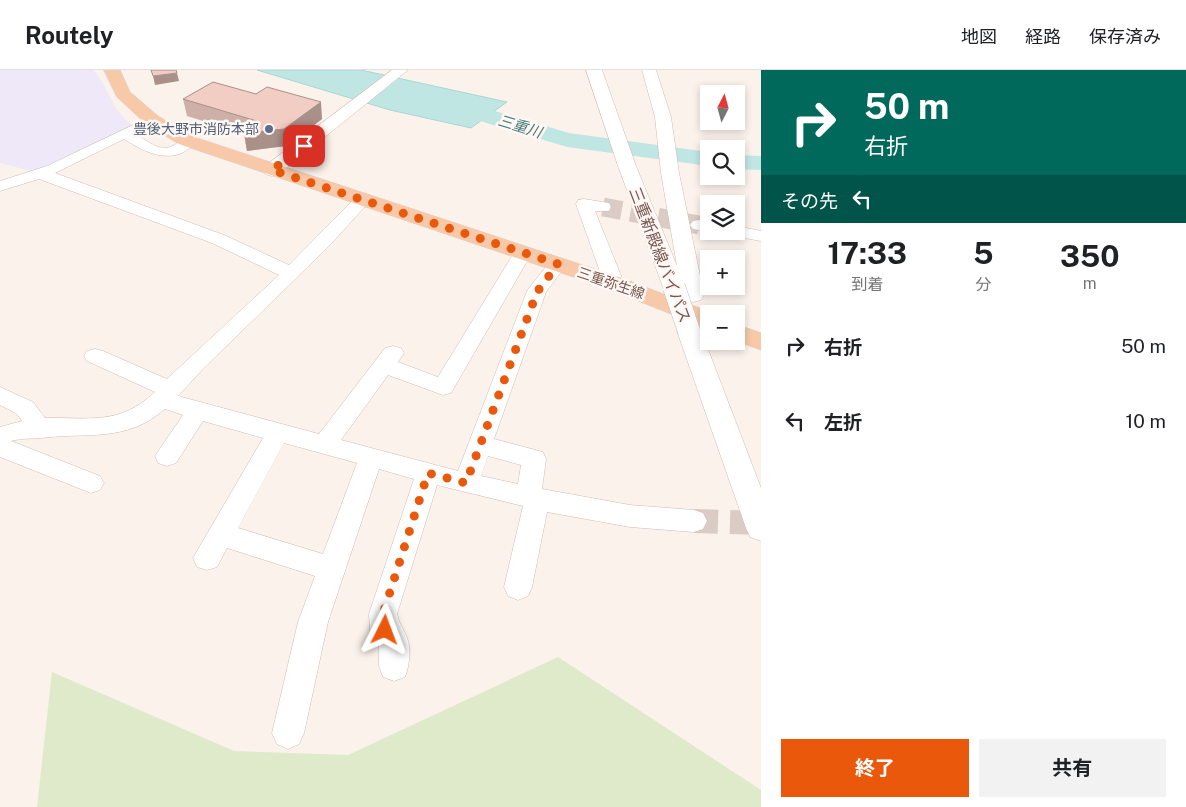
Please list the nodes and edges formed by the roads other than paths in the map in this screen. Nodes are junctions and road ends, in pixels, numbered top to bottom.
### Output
1 (112, 70) edge
2 (594, 70) edge
3 (649, 70) edge
4 (396, 74) edge
5 (152, 120) junction
6 (125, 133) junction
7 (188, 141) junction
8 (272, 170) junction
9 (42, 174) junction
10 (0, 186) edge
11 (363, 200) junction
12 (603, 207) tunnel mouth
13 (745, 233) edge
14 (761, 236) edge
15 (526, 254) junction
16 (558, 264) junction
17 (291, 273) junction
18 (614, 283) junction
19 (683, 291) junction
20 (700, 329) edge
21 (745, 336) edge
22 (761, 342) edge
23 (705, 350) edge
24 (95, 356) dead end
25 (0, 395) edge
26 (167, 395) junction
27 (198, 411) junction
28 (40, 429) junction
29 (278, 433) junction
30 (0, 436) edge
31 (324, 445) junction
32 (480, 445) junction
33 (0, 447) edge
34 (167, 456) dead end
35 (371, 458) junction
36 (428, 473) junction
37 (90, 483) dead end
38 (466, 483) junction
39 (533, 498) junction
40 (694, 520) tunnel mouth
41 (761, 528) edge
42 (221, 534) junction
43 (207, 558) dead end
44 (332, 569) junction
45 (518, 587) dead end
46 (394, 666) dead end
47 (288, 733) dead end

1 - 5 main road, 三重弥生線
2 - 19 main road, 三重新殿線バイパス
3 - 19 main road, 三重新殿線バイパス
4 - 8 main road
5 - 6 street
5 - 7 main road, 三重弥生線
6 - 7 street
6 - 9 street
7 - 8 main road, 三重弥生線
8 - 11 main road, 三重弥生線
9 - 10 street
9 - 17 street
11 - 15 main road, 三重弥生線
11 - 17 street
12 - 18 street
13 - 14 street
15 - 16 main road, 三重弥生線
15 - 31 street
16 - 18 main road, 三重弥生線
16 - 32 street
17 - 26 street
18 - 20 main road, 三重弥生線
19 - 20 main road, 三重新殿線バイパス
21 - 22 main road
23 - 41 main road, 三重新殿線バイパス
24 - 26 street
25 - 28 street
26 - 27 street
26 - 28 street
27 - 29 street
27 - 34 street
28 - 30 street
29 - 31 street
29 - 42 street
31 - 35 street
32 - 38 street
32 - 39 street
33 - 37 street
35 - 36 street
35 - 44 street
36 - 38 street
36 - 46 street
38 - 39 street
39 - 40 street
39 - 45 street
42 - 43 street
42 - 44 street
44 - 47 street

